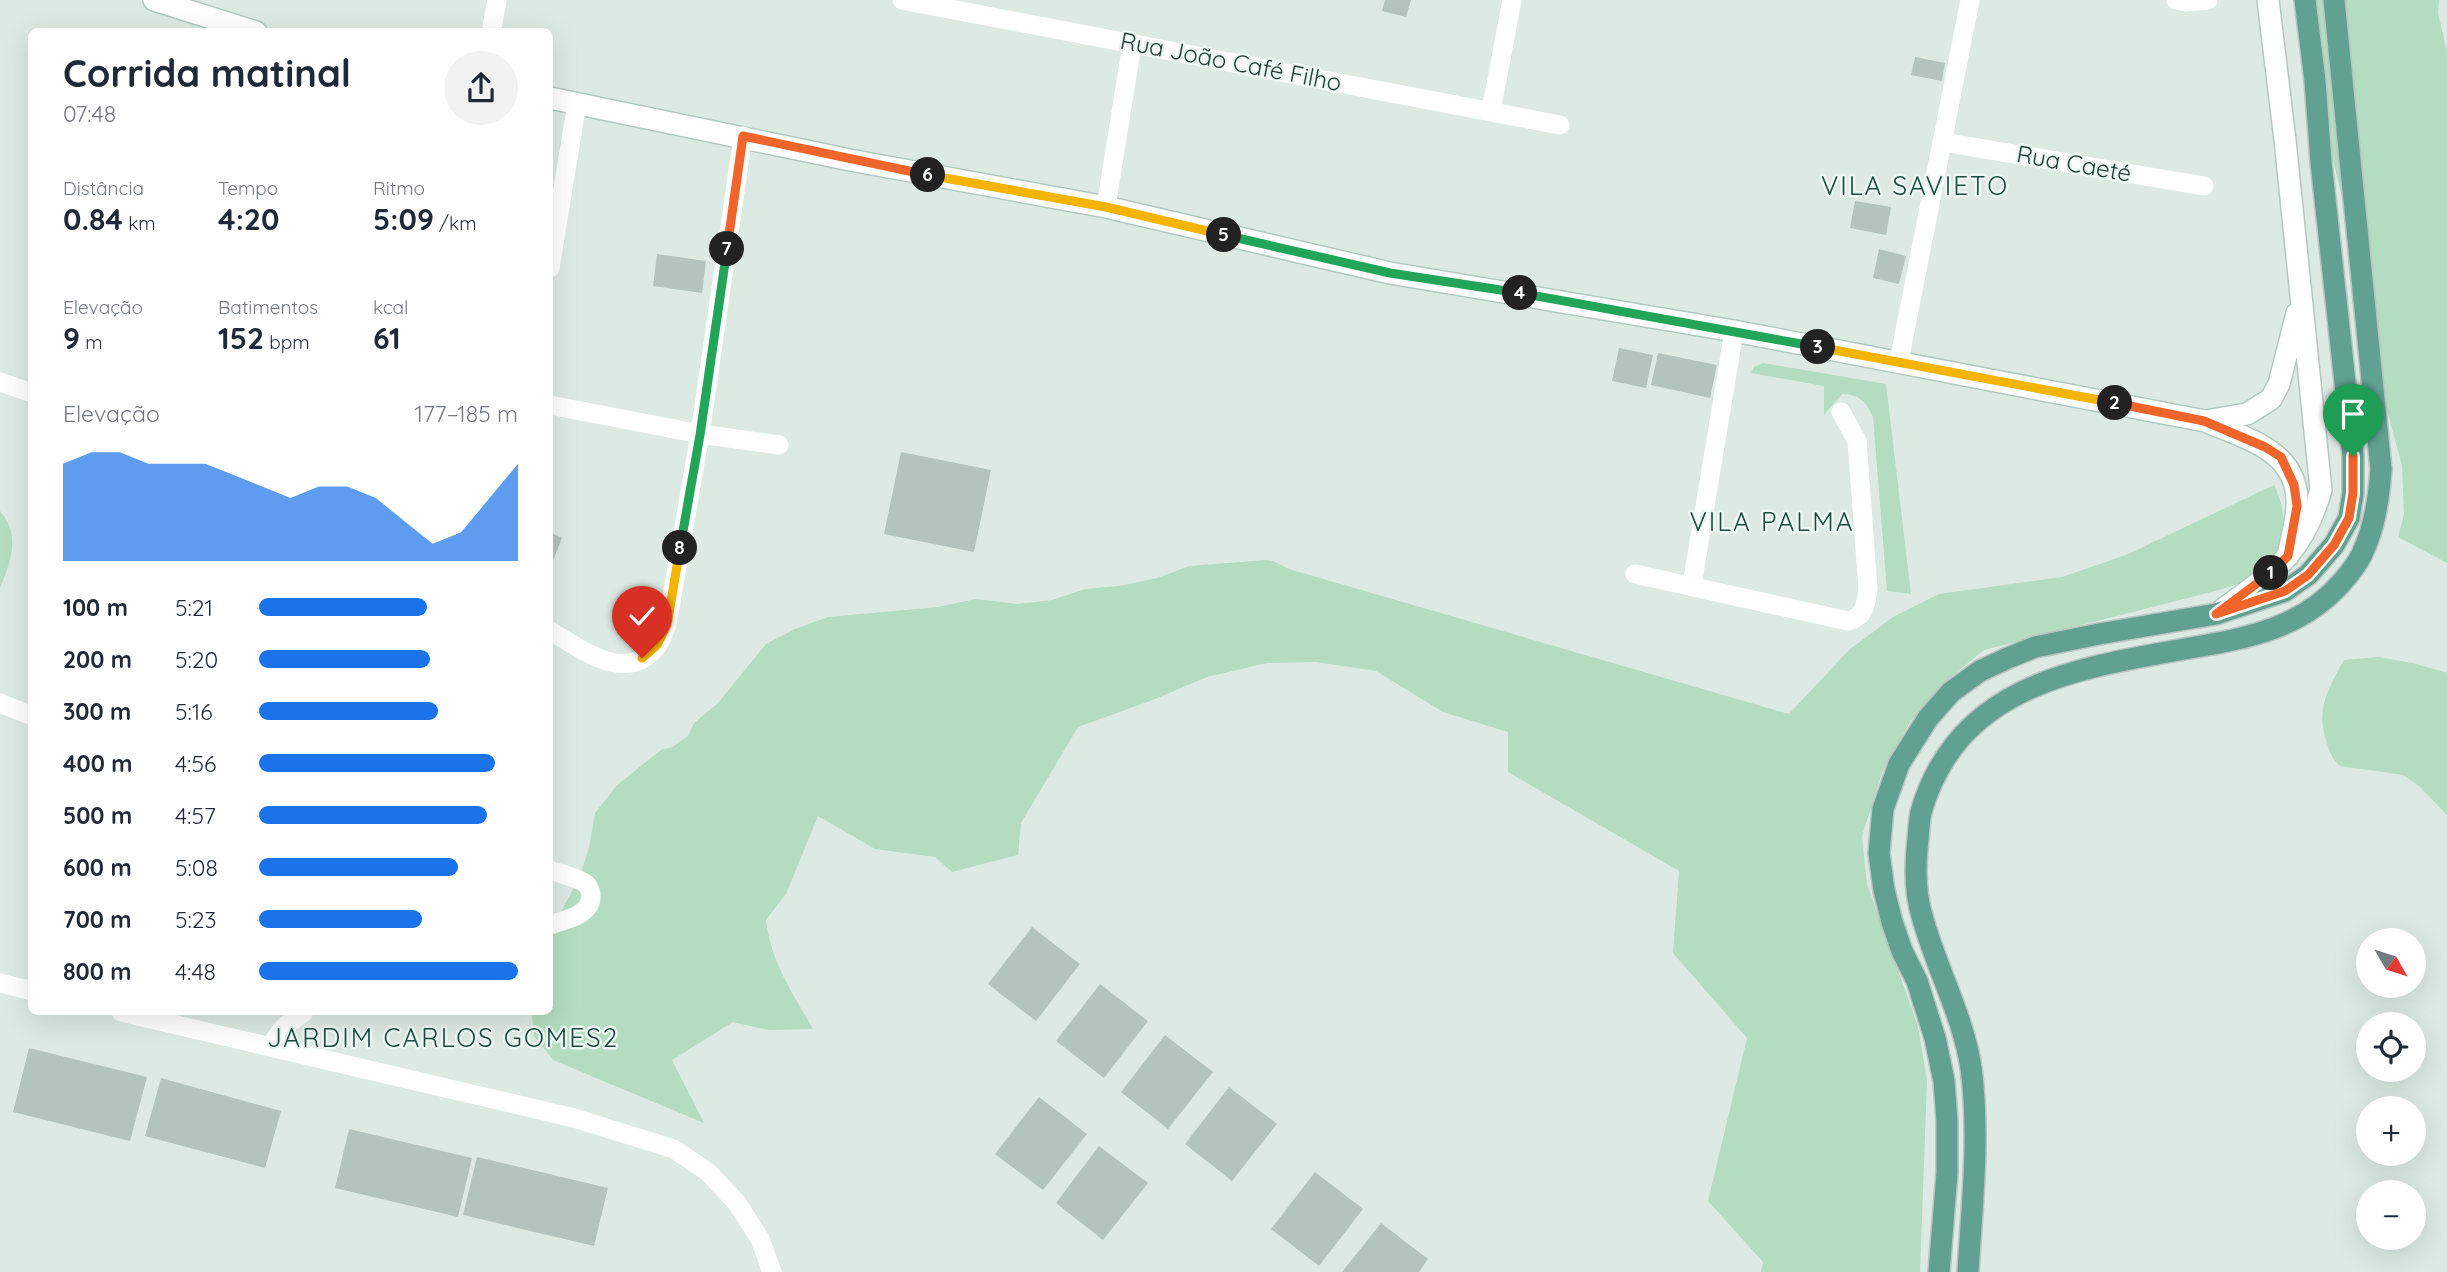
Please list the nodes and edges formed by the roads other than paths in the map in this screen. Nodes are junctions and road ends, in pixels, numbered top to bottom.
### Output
1 (154, 0) edge
2 (497, 0) edge
3 (902, 0) edge
4 (1512, 0) edge
5 (1970, 0) edge
6 (2176, 0) edge
7 (2208, 0) edge
8 (2268, 0) edge
9 (2305, 0) edge
10 (2334, 0) edge
11 (240, 28) edge
12 (492, 28) edge
13 (1132, 44) junction
14 (553, 98) edge
15 (577, 103) junction
16 (1491, 111) junction
17 (1560, 125) dead end
18 (743, 136) junction
19 (1943, 142) junction
20 (2204, 186) dead end
21 (1106, 207) junction
22 (553, 250) edge
23 (2301, 301) junction
24 (1734, 331) junction
25 (1899, 361) junction
26 (0, 382) edge
27 (28, 392) edge
28 (553, 406) edge
29 (1840, 412) dead end
30 (2204, 421) junction
31 (700, 435) junction
32 (779, 445) dead end
33 (2288, 556) junction
34 (1635, 574) dead end
35 (1692, 585) junction
36 (2216, 614) junction
37 (553, 633) edge
38 (0, 704) edge
39 (28, 714) edge
40 (553, 871) edge
41 (553, 924) edge
42 (0, 983) edge
43 (28, 990) edge
44 (134, 1015) edge
45 (300, 1015) edge
46 (270, 1046) junction
47 (772, 1272) edge
48 (1939, 1272) edge
49 (1968, 1272) edge

1 - 11 main road
2 - 12 street
3 - 13 street, Rua João Café Filho
4 - 16 street
5 - 19 street
6 - 7 street
8 - 23 main road
9 - 36 main road
10 - 49 main road
13 - 16 street, Rua João Café Filho
13 - 21 street
14 - 15 main road
15 - 18 main road
15 - 22 street
16 - 17 street, Rua João Café Filho
18 - 21 main road
18 - 31 street
19 - 20 street, Rua Caeté
19 - 25 street
21 - 24 main road
23 - 30 main road
23 - 33 main road
24 - 25 main road
24 - 35 street
25 - 30 main road
26 - 27 street
28 - 31 street
29 - 35 street
30 - 33 main road
31 - 32 street
31 - 37 street
33 - 36 main road
34 - 35 street
36 - 48 main road
38 - 39 street
40 - 41 street
42 - 43 street
44 - 46 street
45 - 46 street
46 - 47 street

